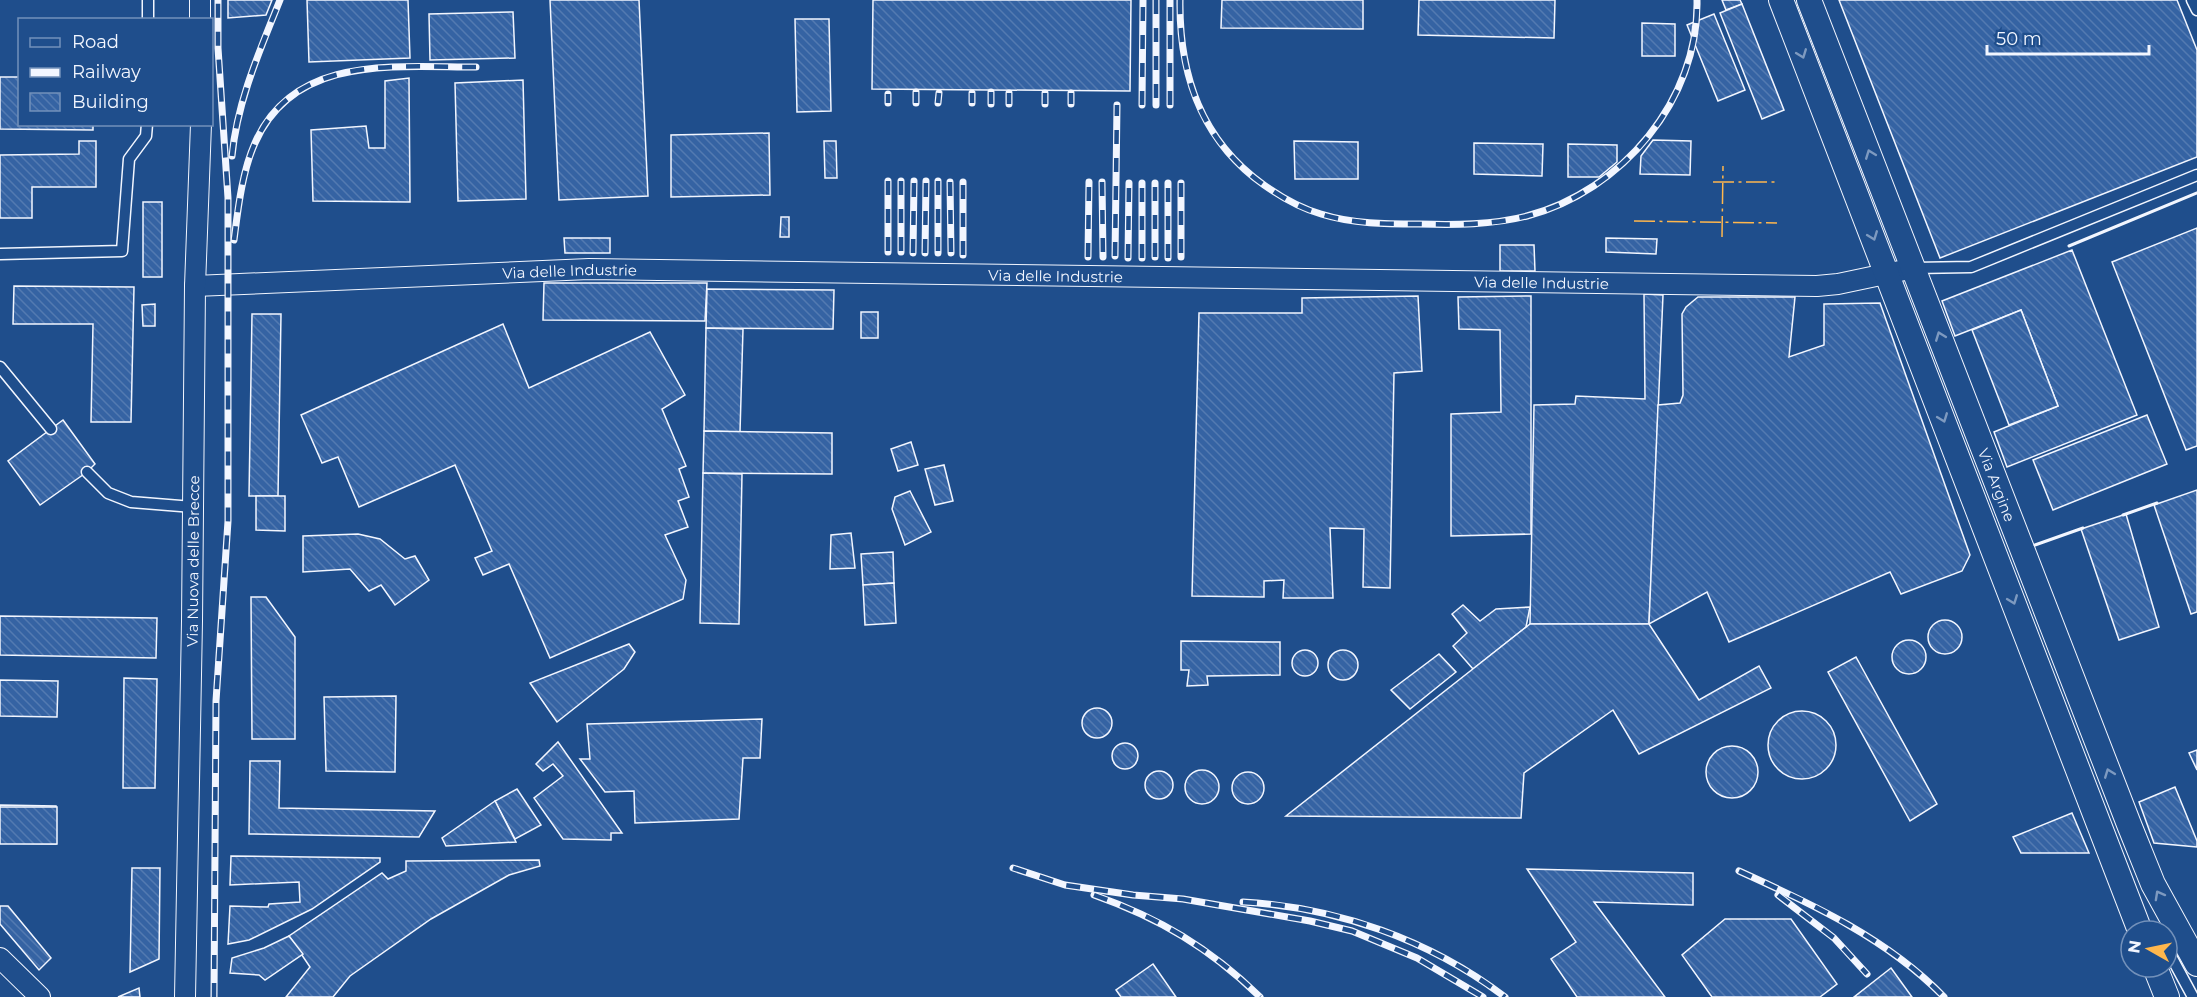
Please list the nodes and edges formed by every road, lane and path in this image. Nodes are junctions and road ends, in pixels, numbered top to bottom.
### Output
1 (148, 0) edge
2 (200, 0) edge
3 (1781, 0) edge
4 (1809, 0) edge
5 (2192, 0) edge
6 (2197, 10) edge
7 (148, 18) edge
8 (200, 18) edge
9 (147, 126) edge
10 (201, 126) edge
11 (2197, 175) edge
12 (0, 254) edge
13 (1914, 268) junction
14 (1888, 273) junction
15 (195, 286) junction
16 (0, 368) edge
17 (51, 429) dead end
18 (87, 472) dead end
19 (193, 507) junction
20 (2140, 919) edge
21 (0, 958) edge
22 (2197, 964) edge
23 (2179, 971) edge
24 (2160, 979) edge
25 (40, 997) edge
26 (185, 997) edge
27 (2167, 997) edge
28 (2193, 997) edge

1 - 7 lane
2 - 8 street
3 -> 14 street, Via Argine
13 -> 4 street, Via Argine
5 - 6 lane
9 - 12 lane
10 - 15 street, Via Nuova delle Brecce
11 - 13 lane
13 - 14 street, Via delle Industrie
22 -> 13 street, Via Argine
14 - 15 street, Via delle Industrie
14 -> 20 street, Via Argine
15 - 19 street, Via Nuova delle Brecce
16 - 17 lane
18 - 19 lane
19 - 26 street, Via Nuova delle Brecce
21 - 25 street
23 - 28 lane
24 - 27 street

